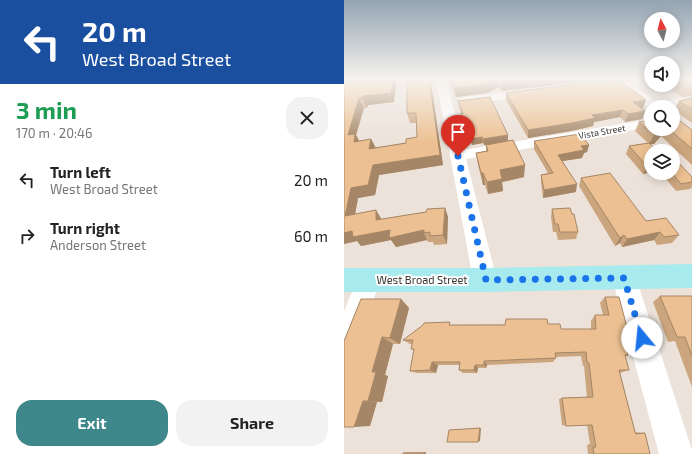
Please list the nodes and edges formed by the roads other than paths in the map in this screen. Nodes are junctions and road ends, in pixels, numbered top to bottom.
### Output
1 (469, 100) edge
2 (692, 101) edge
3 (447, 103) joint
4 (680, 103) edge
5 (644, 117) edge
6 (644, 124) edge
7 (632, 126) junction
8 (458, 156) junction
9 (692, 276) edge
10 (624, 278) junction
11 (356, 280) edge
12 (486, 280) junction
13 (344, 344) edge
14 (676, 454) edge

1 - 3 street
2 - 4 street
3 - 8 street
5 - 7 street
6 - 7 street, Vista Street
7 - 8 street, Vista Street
8 - 12 street
9 - 10 main road, West Broad Street
10 - 12 main road, West Broad Street
10 - 14 street
11 - 12 main road, West Broad Street
11 - 13 street

